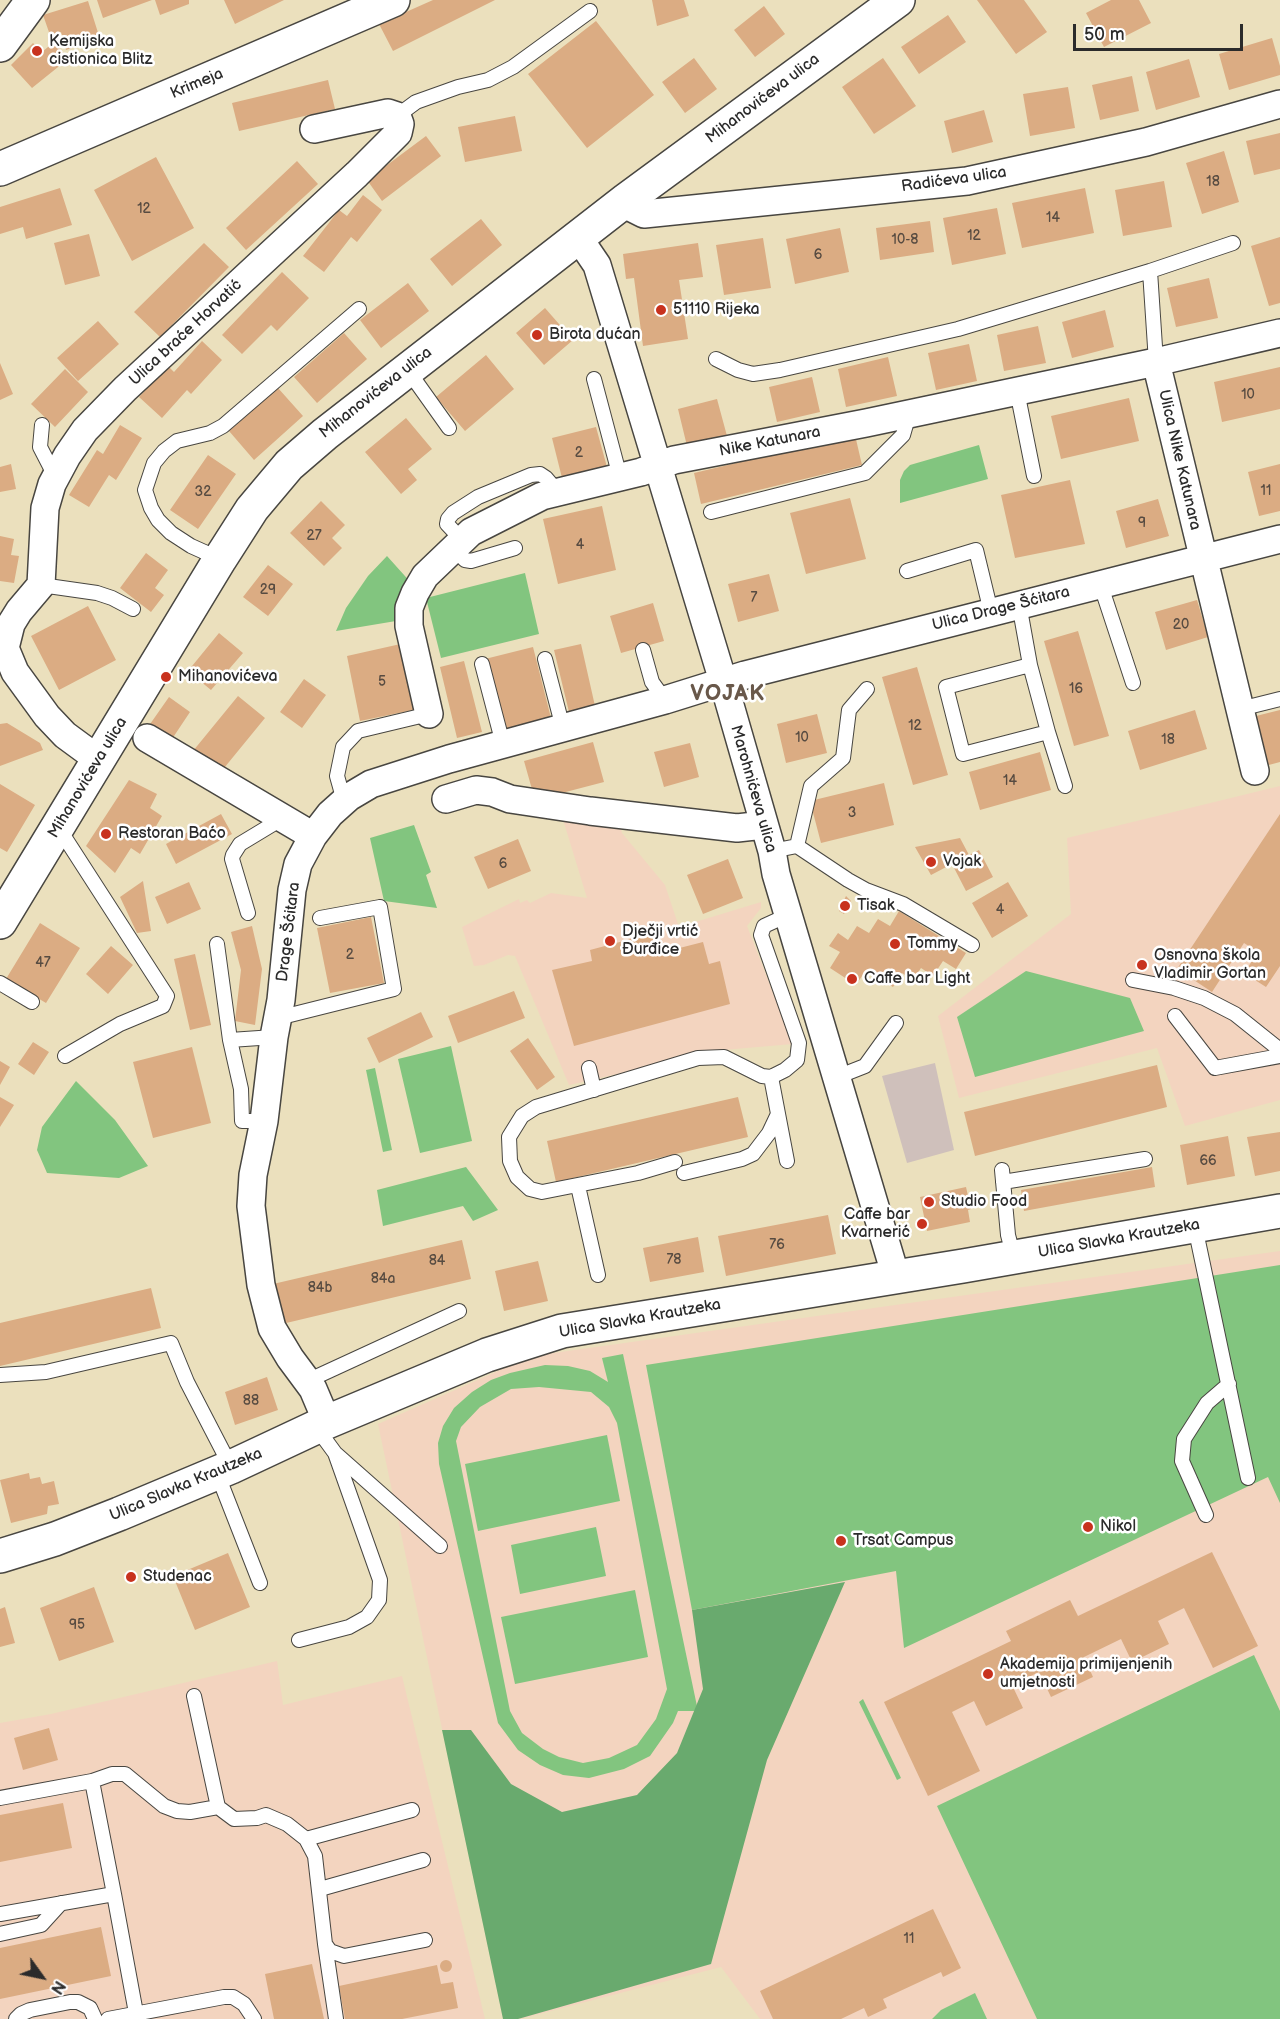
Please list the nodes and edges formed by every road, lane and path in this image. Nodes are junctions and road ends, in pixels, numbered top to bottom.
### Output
1 (33, 0) edge
2 (393, 0) edge
3 (898, 0) edge
4 (590, 11) dead end
5 (0, 45) edge
6 (1280, 104) edge
7 (397, 116) junction
8 (314, 129) dead end
9 (0, 169) edge
10 (626, 200) junction
11 (578, 237) junction
12 (1233, 243) dead end
13 (1150, 271) junction
14 (359, 309) dead end
15 (1280, 333) edge
16 (716, 359) dead end
17 (1156, 362) junction
18 (407, 369) junction
19 (594, 380) dead end
20 (1017, 391) junction
21 (909, 414) junction
22 (42, 425) dead end
23 (449, 428) dead end
24 (657, 466) junction
25 (1034, 476) dead end
26 (56, 477) junction
27 (620, 477) junction
28 (711, 512) dead end
29 (1280, 539) edge
30 (458, 544) junction
31 (515, 548) dead end
32 (1202, 557) junction
33 (220, 559) junction
34 (907, 570) dead end
35 (1100, 584) junction
36 (41, 585) junction
37 (1019, 604) junction
38 (133, 609) dead end
39 (991, 612) junction
40 (644, 650) dead end
41 (545, 659) dead end
42 (5, 664) edge
43 (482, 664) dead end
44 (1030, 665) junction
45 (723, 681) junction
46 (1133, 683) dead end
47 (867, 689) dead end
48 (1280, 699) edge
49 (665, 700) junction
50 (1240, 709) junction
51 (429, 714) joint
52 (562, 728) junction
53 (1048, 732) junction
54 (147, 738) dead end
55 (503, 744) junction
56 (99, 760) junction
57 (1255, 771) dead end
58 (1065, 786) dead end
59 (446, 799) dead end
60 (344, 801) junction
61 (283, 818) junction
62 (764, 825) junction
63 (58, 827) junction
64 (313, 836) junction
65 (784, 849) junction
66 (8, 903) edge
67 (248, 913) dead end
68 (788, 915) junction
69 (320, 918) dead end
70 (217, 944) dead end
71 (972, 945) dead end
72 (1132, 980) dead end
73 (0, 983) edge
74 (32, 1002) dead end
75 (1175, 1016) dead end
76 (896, 1023) dead end
77 (276, 1027) junction
78 (230, 1040) junction
79 (1280, 1050) edge
80 (65, 1056) dead end
81 (1280, 1056) edge
82 (589, 1068) dead end
83 (771, 1077) junction
84 (837, 1077) junction
85 (594, 1090) junction
86 (777, 1114) junction
87 (264, 1121) junction
88 (1145, 1159) dead end
89 (787, 1161) dead end
90 (578, 1186) junction
91 (1280, 1211) edge
92 (1197, 1226) junction
93 (1014, 1258) junction
94 (598, 1275) dead end
95 (896, 1277) junction
96 (459, 1311) dead end
97 (0, 1375) edge
98 (307, 1381) junction
99 (1229, 1384) junction
100 (326, 1434) junction
101 (224, 1470) junction
102 (1248, 1478) dead end
103 (1206, 1515) dead end
104 (440, 1546) dead end
105 (0, 1556) edge
106 (260, 1583) dead end
107 (299, 1640) dead end
108 (194, 1696) dead end
109 (92, 1781) junction
110 (0, 1798) edge
111 (218, 1807) junction
112 (412, 1810) dead end
113 (306, 1839) junction
114 (423, 1860) dead end
115 (320, 1889) junction
116 (114, 1894) junction
117 (61, 1903) junction
118 (0, 1914) edge
119 (0, 1934) edge
120 (425, 1940) dead end
121 (325, 1944) junction
122 (136, 2013) junction
123 (163, 2013) edge
124 (16, 2019) edge
125 (95, 2019) edge
126 (108, 2019) edge
127 (254, 2019) edge
128 (336, 2019) edge

1 - 5 street
2 - 9 street, Krimeja
3 - 10 street, Mihanovićeva ulica
4 - 7 lane
6 - 10 street, Radićeva ulica
7 - 8 street
7 - 26 street, Ulica braće Horvatić
10 - 11 street, Mihanovićeva ulica
11 - 18 street, Mihanovićeva ulica
11 - 24 street, Marohnićeva ulica
12 - 13 lane
13 - 16 lane
13 - 17 lane
14 - 33 lane
15 - 17 street, Nike Katunara
17 - 20 street, Nike Katunara
17 - 32 street, Ulica Nike Katunara
18 - 23 lane
18 - 33 street, Mihanovićeva ulica
19 - 27 lane
20 - 21 street, Nike Katunara
20 - 25 lane
21 - 24 street, Nike Katunara
21 - 28 lane
22 - 26 lane
24 - 27 street, Nike Katunara
24 - 45 street, Marohnićeva ulica
26 - 36 street, Ulica braće Horvatić
27 - 30 street, Nike Katunara
29 - 32 street, Ulica Drage Šćitara
30 - 31 lane
30 - 51 street, Nike Katunara
32 - 35 street, Ulica Drage Šćitara
32 - 50 street, Ulica Nike Katunara
33 - 56 street, Mihanovićeva ulica
34 - 39 lane
35 - 37 street, Ulica Drage Šćitara
35 - 46 lane
36 - 38 lane
36 - 42 street
37 - 39 street, Ulica Drage Šćitara
37 - 44 lane
39 - 45 street, Ulica Drage Šćitara
40 - 49 lane
41 - 52 lane
42 - 56 street
43 - 55 lane
44 - 53 lane
44 - 53 lane
45 - 49 street, Drage Šćitara
45 - 62 street, Marohnićeva ulica
47 - 65 lane
48 - 50 lane
49 - 52 street, Drage Šćitara
50 - 57 street, Ulica Nike Katunara
51 - 60 lane
52 - 55 street, Drage Šćitara
53 - 58 lane
54 - 61 street
55 - 60 street, Drage Šćitara
56 - 63 street, Mihanovićeva ulica
59 - 62 street
60 - 64 street, Drage Šćitara
61 - 64 street
61 - 67 lane
62 - 65 street, Marohnićeva ulica
63 - 66 street, Mihanovićeva ulica
63 - 80 lane
64 - 77 street, Drage Šćitara
65 - 68 street, Marohnićeva ulica
65 - 71 lane
68 - 83 lane
68 - 84 street, Marohnićeva ulica
69 - 77 lane
70 - 78 lane
72 - 79 lane
73 - 74 lane
75 - 81 lane
76 - 84 lane
77 - 78 lane
77 - 87 street, Drage Šćitara
78 - 87 lane
82 - 85 lane
83 - 85 lane
83 - 86 lane
84 - 95 street, Marohnićeva ulica
85 - 90 lane
86 - 89 lane
86 - 90 lane
87 - 98 street, Drage Šćitara
88 - 93 lane
90 - 94 lane
91 - 92 street, Ulica Slavka Krautzeka
92 - 93 street, Ulica Slavka Krautzeka
92 - 99 lane
93 - 95 street, Ulica Slavka Krautzeka
95 - 100 street, Ulica Slavka Krautzeka
96 - 98 lane
97 - 101 lane
98 - 100 street, Drage Šćitara
99 - 102 lane
99 - 103 lane
100 - 101 street, Ulica Slavka Krautzeka
100 - 104 lane
100 - 107 lane
101 - 105 street, Ulica Slavka Krautzeka
101 - 106 lane
108 - 111 lane
109 - 110 lane
109 - 111 lane
109 - 116 lane
111 - 113 lane
112 - 113 lane
113 - 115 lane
114 - 115 lane
115 - 121 lane
116 - 117 lane
116 - 122 lane
117 - 118 lane
117 - 119 lane
120 - 121 lane
121 - 128 lane
122 - 123 lane
122 - 126 lane
123 - 127 lane
124 - 125 lane

